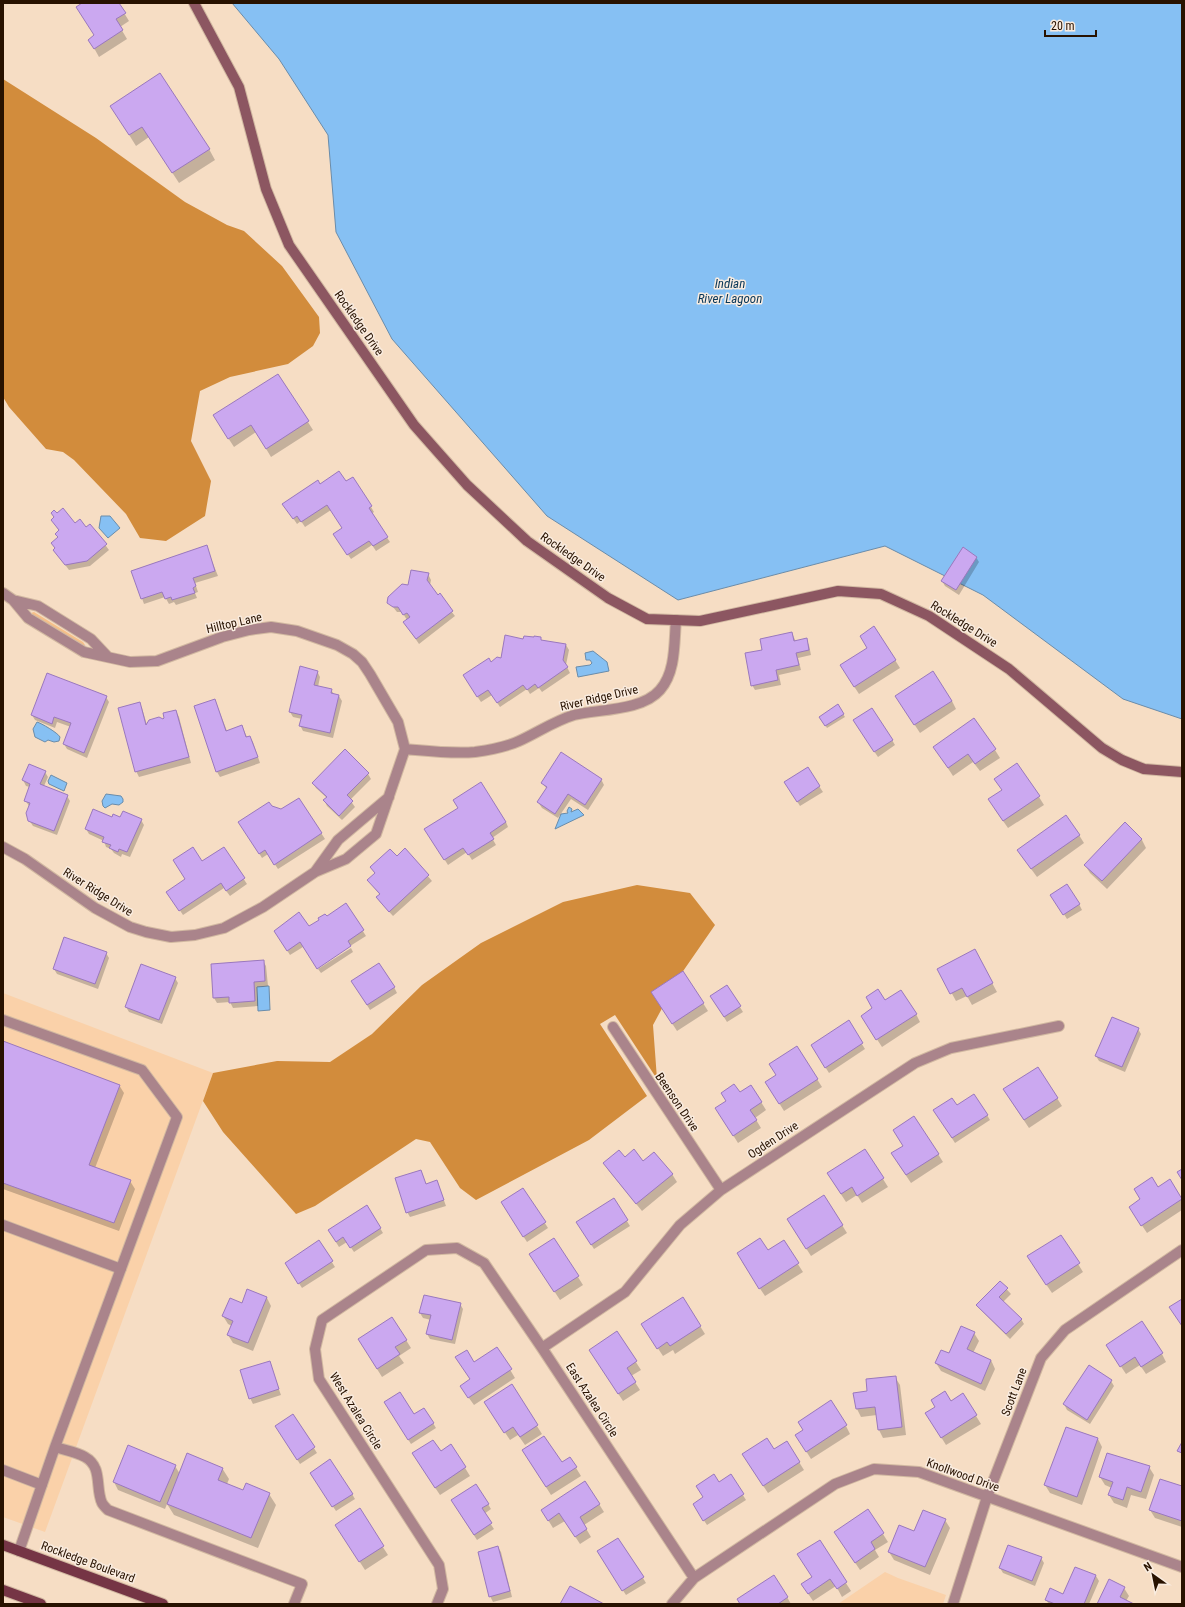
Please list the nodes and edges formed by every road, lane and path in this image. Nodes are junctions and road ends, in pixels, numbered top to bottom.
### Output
1 (194, 3) edge
2 (3, 593) edge
3 (13, 600) junction
4 (676, 620) junction
5 (107, 656) junction
6 (405, 749) junction
7 (1182, 772) edge
8 (389, 797) junction
9 (3, 847) edge
10 (315, 872) junction
11 (3, 1020) edge
12 (1060, 1026) dead end
13 (613, 1027) dead end
14 (721, 1190) junction
15 (3, 1225) edge
16 (457, 1248) joint
17 (1182, 1250) edge
18 (121, 1269) junction
19 (542, 1348) junction
20 (55, 1447) junction
21 (3, 1470) edge
22 (42, 1485) junction
23 (987, 1497) junction
24 (3, 1545) edge
25 (19, 1551) junction
26 (1182, 1567) edge
27 (694, 1578) junction
28 (3, 1590) edge
29 (41, 1604) edge
30 (163, 1604) edge
31 (294, 1604) edge
32 (437, 1604) edge
33 (672, 1604) edge
34 (953, 1604) edge

1 - 4 street, Rockledge Drive
2 - 3 street, Hilltop Lane
3 - 5 street, Hilltop Lane
3 - 5 street, Hilltop Lane
4 - 6 street, River Ridge Drive
4 - 7 street, Rockledge Drive
5 - 6 street, Hilltop Lane
6 - 8 street, River Ridge Drive
8 - 10 street, River Ridge Drive
8 - 10 street, River Ridge Drive
9 - 10 street, River Ridge Drive
11 - 18 street
12 - 14 street, Ogden Drive
13 - 14 street, Beenson Drive
14 - 19 street, Ogden Drive
15 - 18 street
16 - 19 street, East Azalea Circle
16 - 32 street, West Azalea Circle
17 - 23 street, Scott Lane
18 - 20 street
19 - 27 street, East Azalea Circle
20 - 22 street
20 - 31 street
21 - 22 street
22 - 25 street
23 - 26 street, Knollwood Drive
23 - 27 street, Knollwood Drive
23 - 34 street, Scott Lane
24 - 25 main road, Rockledge Boulevard
25 - 30 main road, Rockledge Boulevard
27 - 33 street, Knollwood Drive
28 - 29 main road

